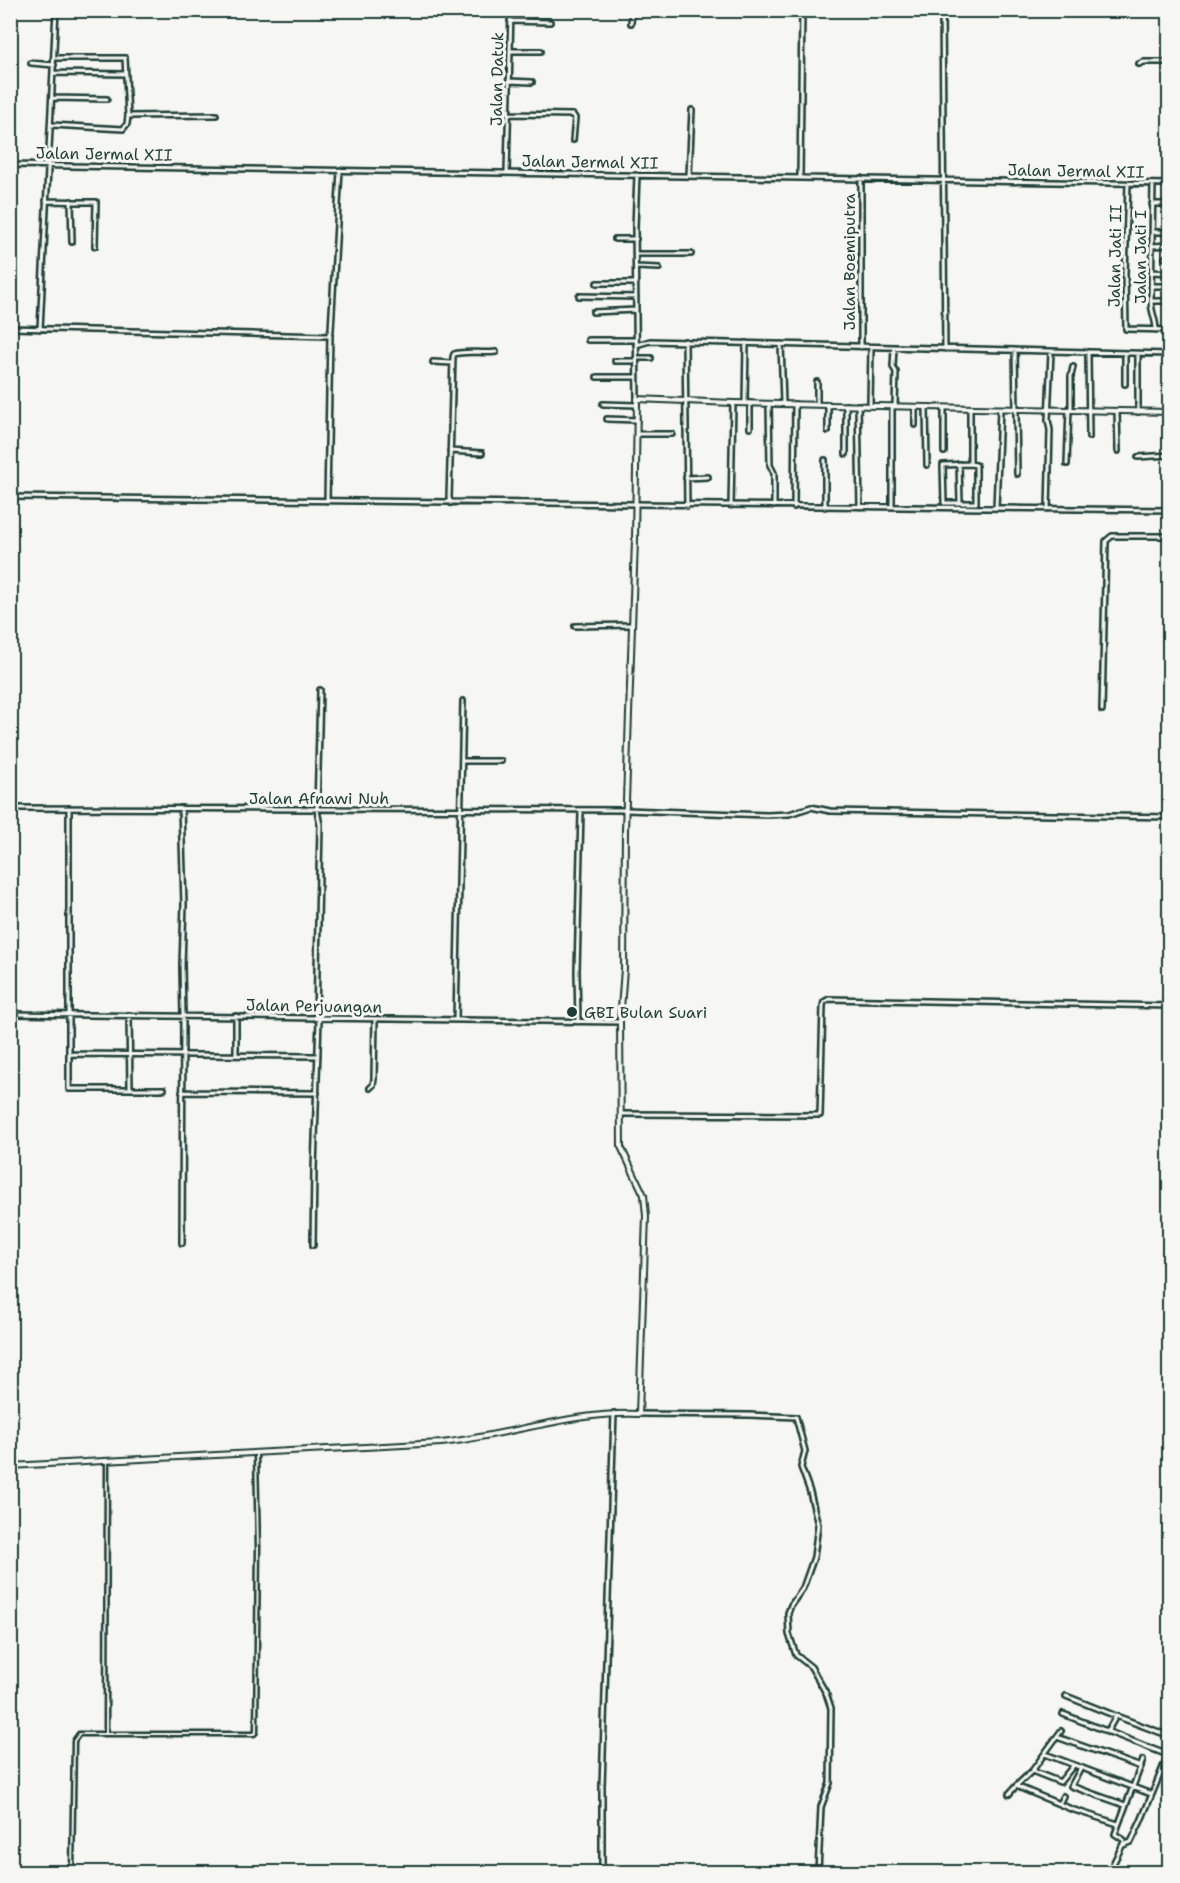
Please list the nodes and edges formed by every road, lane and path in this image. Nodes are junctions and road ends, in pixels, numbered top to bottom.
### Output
1 (56, 10) edge
2 (510, 10) edge
3 (632, 10) edge
4 (802, 10) edge
5 (942, 10) edge
6 (510, 21) junction
7 (550, 22) dead end
8 (631, 23) dead end
9 (509, 51) junction
10 (541, 51) dead end
11 (54, 58) junction
12 (1170, 62) edge
13 (31, 63) dead end
14 (1139, 64) dead end
15 (54, 65) junction
16 (54, 73) junction
17 (126, 74) junction
18 (508, 81) junction
19 (532, 82) dead end
20 (53, 98) junction
21 (107, 99) dead end
22 (692, 110) dead end
23 (508, 114) junction
24 (216, 115) dead end
25 (128, 116) junction
26 (52, 125) junction
27 (573, 140) dead end
28 (10, 165) edge
29 (49, 165) junction
30 (340, 170) junction
31 (507, 172) junction
32 (637, 175) junction
33 (689, 176) junction
34 (800, 177) junction
35 (861, 178) junction
36 (942, 181) junction
37 (1128, 184) junction
38 (1153, 184) junction
39 (1170, 184) edge
40 (46, 201) junction
41 (71, 201) junction
42 (1152, 204) junction
43 (1170, 204) edge
44 (1152, 232) junction
45 (1170, 232) edge
46 (615, 239) dead end
47 (636, 239) junction
48 (72, 242) dead end
49 (1170, 245) edge
50 (95, 246) dead end
51 (1152, 246) junction
52 (636, 254) junction
53 (691, 254) dead end
54 (636, 267) junction
55 (658, 268) dead end
56 (1152, 272) junction
57 (1170, 273) edge
58 (597, 283) dead end
59 (636, 283) junction
60 (1151, 286) junction
61 (1170, 286) edge
62 (579, 296) dead end
63 (636, 297) junction
64 (1151, 301) junction
65 (1170, 301) edge
66 (636, 310) junction
67 (593, 312) dead end
68 (10, 328) edge
69 (40, 329) junction
70 (1156, 330) junction
71 (1170, 330) edge
72 (330, 335) junction
73 (588, 340) dead end
74 (636, 340) junction
75 (685, 342) junction
76 (746, 343) junction
77 (781, 344) junction
78 (636, 345) junction
79 (861, 346) junction
80 (871, 347) junction
81 (894, 348) junction
82 (945, 349) junction
83 (1015, 350) junction
84 (1051, 351) junction
85 (496, 352) dead end
86 (1088, 353) junction
87 (1125, 354) junction
88 (1138, 354) junction
89 (1170, 354) edge
90 (651, 358) dead end
91 (636, 360) junction
92 (615, 361) dead end
93 (433, 362) dead end
94 (452, 363) junction
95 (1073, 367) dead end
96 (597, 377) dead end
97 (636, 377) junction
98 (817, 382) dead end
99 (1125, 384) dead end
100 (637, 399) junction
101 (685, 400) junction
102 (733, 403) junction
103 (748, 403) junction
104 (769, 403) junction
105 (783, 403) junction
106 (603, 404) dead end
107 (795, 404) junction
108 (817, 404) junction
109 (828, 404) junction
110 (637, 405) junction
111 (846, 405) junction
112 (858, 405) junction
113 (870, 405) junction
114 (893, 406) junction
115 (915, 407) junction
116 (927, 407) junction
117 (944, 408) junction
118 (970, 408) junction
119 (1000, 409) junction
120 (1015, 409) junction
121 (1049, 409) junction
122 (1070, 409) junction
123 (1089, 410) junction
124 (1117, 411) junction
125 (1138, 412) junction
126 (1170, 412) edge
127 (607, 419) dead end
128 (637, 420) junction
129 (915, 425) dead end
130 (750, 428) dead end
131 (828, 431) dead end
132 (638, 434) junction
133 (672, 434) dead end
134 (1089, 437) dead end
135 (450, 451) junction
136 (1118, 451) dead end
137 (944, 452) dead end
138 (482, 453) dead end
139 (846, 454) dead end
140 (1170, 455) edge
141 (1138, 457) dead end
142 (825, 460) dead end
143 (959, 464) junction
144 (970, 464) junction
145 (1067, 464) dead end
146 (927, 465) dead end
147 (1017, 474) dead end
148 (708, 477) dead end
149 (686, 478) junction
150 (10, 497) edge
151 (1170, 498) edge
152 (327, 501) junction
153 (451, 502) junction
154 (960, 503) junction
155 (636, 505) junction
156 (687, 506) junction
157 (731, 506) junction
158 (774, 506) junction
159 (794, 507) junction
160 (825, 507) junction
161 (860, 507) junction
162 (892, 507) junction
163 (996, 508) junction
164 (1048, 509) junction
165 (1169, 510) edge
166 (1170, 516) edge
167 (1170, 536) edge
168 (632, 625) junction
169 (575, 626) dead end
170 (320, 690) dead end
171 (464, 700) dead end
172 (1102, 710) dead end
173 (462, 760) junction
174 (501, 761) dead end
175 (10, 808) edge
176 (69, 808) junction
177 (181, 808) junction
178 (317, 810) junction
179 (462, 810) junction
180 (627, 810) junction
181 (581, 812) junction
182 (1170, 817) edge
183 (1170, 1006) edge
184 (10, 1014) edge
185 (69, 1015) junction
186 (129, 1015) junction
187 (183, 1016) junction
188 (236, 1016) junction
189 (318, 1019) junction
190 (375, 1019) junction
191 (456, 1020) junction
192 (578, 1022) junction
193 (619, 1022) junction
194 (69, 1054) junction
195 (129, 1054) junction
196 (182, 1054) junction
197 (236, 1055) junction
198 (318, 1056) junction
199 (130, 1088) junction
200 (370, 1088) dead end
201 (164, 1089) dead end
202 (182, 1092) junction
203 (317, 1093) junction
204 (622, 1114) junction
205 (182, 1243) dead end
206 (313, 1245) dead end
207 (614, 1413) junction
208 (639, 1414) junction
209 (256, 1454) junction
210 (107, 1461) junction
211 (10, 1466) edge
212 (1066, 1696) dead end
213 (1063, 1714) dead end
214 (1116, 1716) junction
215 (1061, 1731) dead end
216 (1107, 1732) junction
217 (106, 1733) junction
218 (1170, 1736) edge
219 (1057, 1737) junction
220 (1169, 1753) edge
221 (1045, 1754) junction
222 (1143, 1760) dead end
223 (1073, 1766) junction
224 (1141, 1767) junction
225 (1081, 1768) junction
226 (1032, 1771) junction
227 (1016, 1786) junction
228 (1133, 1786) junction
229 (1009, 1794) dead end
230 (1151, 1794) junction
231 (1063, 1796) dead end
232 (1059, 1804) junction
233 (1125, 1805) junction
234 (1118, 1824) junction
235 (1123, 1845) junction
236 (72, 1872) edge
237 (602, 1872) edge
238 (818, 1872) edge
239 (1109, 1872) edge

1 - 11 street
2 - 6 street, Jalan Datuk
3 - 8 street
4 - 34 street
5 - 36 street
6 - 7 street
6 - 9 street, Jalan Datuk
9 - 10 street
9 - 18 street, Jalan Datuk
11 - 15 street
11 - 17 street
12 - 14 street
13 - 15 street
15 - 16 street
16 - 17 street
16 - 20 street
17 - 25 street
18 - 19 street
18 - 23 street, Jalan Datuk
20 - 21 street
20 - 26 street
22 - 33 street
23 - 27 street
23 - 31 street, Jalan Datuk
24 - 25 street
25 - 26 street
26 - 29 street
28 - 29 street, Jalan Jermal XII
29 - 30 street, Jalan Jermal XII
29 - 40 street
30 - 31 street, Jalan Jermal XII
30 - 72 street
31 - 32 street, Jalan Jermal XII
32 - 33 street, Jalan Jermal XII
32 - 47 street
33 - 34 street, Jalan Jermal XII
34 - 35 street, Jalan Jermal XII
35 - 36 street, Jalan Jermal XII
35 - 79 street, Jalan Boemiputra
36 - 37 street, Jalan Jermal XII
36 - 82 street
37 - 38 street, Jalan Jermal XII
37 - 70 street, Jalan Jati II
38 - 39 street, Jalan Jermal XII
38 - 42 street, Jalan Jati I
40 - 41 street
40 - 69 street
41 - 48 street
41 - 50 street
42 - 43 street
42 - 44 street, Jalan Jati I
44 - 45 street
44 - 51 street, Jalan Jati I
46 - 47 street
47 - 52 street
49 - 51 street
51 - 56 street, Jalan Jati I
52 - 53 street
52 - 54 street
54 - 55 street
54 - 59 street
56 - 57 street
56 - 60 street, Jalan Jati I
58 - 59 street
59 - 63 street
60 - 61 street
60 - 64 street, Jalan Jati I
62 - 63 street
63 - 66 street
64 - 65 street
64 - 70 street, Jalan Jati I
66 - 67 street
66 - 74 street
68 - 69 street
69 - 72 street
70 - 71 street
72 - 152 street
73 - 74 street
74 - 78 street
75 - 76 street
75 - 78 street
75 - 101 street
76 - 77 street
76 - 103 street
77 - 79 street
77 - 105 street
78 - 91 street
79 - 80 street
80 - 81 street
80 - 113 street
81 - 82 street
81 - 114 street
82 - 83 street
83 - 84 street
83 - 120 street
84 - 86 street
84 - 121 street
85 - 94 street
86 - 87 street
86 - 123 street
87 - 88 street
87 - 99 street
88 - 89 street
88 - 125 street
90 - 91 street
91 - 92 street
91 - 97 street
93 - 94 street
94 - 135 street
95 - 122 street
96 - 97 street
97 - 100 street
98 - 108 street
100 - 101 street
100 - 110 street
101 - 102 street
101 - 149 street
102 - 103 street
102 - 157 street
103 - 104 street
103 - 130 street
104 - 105 street
104 - 158 street
105 - 107 street
106 - 110 street
107 - 108 street
107 - 159 street
108 - 109 street
109 - 111 street
109 - 131 street
110 - 128 street
111 - 112 street
111 - 139 street
112 - 113 street
112 - 161 street
113 - 114 street
114 - 115 street
114 - 162 street
115 - 116 street
115 - 129 street
116 - 117 street
116 - 146 street
117 - 118 street
117 - 137 street
118 - 119 street
118 - 144 street
119 - 120 street
119 - 163 street
120 - 121 street
120 - 147 street
121 - 122 street
121 - 164 street
122 - 123 street
122 - 145 street
123 - 124 street
123 - 134 street
124 - 125 street
124 - 136 street
125 - 126 street
127 - 128 street
128 - 132 street
132 - 133 street
132 - 155 street
135 - 138 street
135 - 153 street
140 - 141 street
142 - 160 street
143 - 144 street
143 - 154 street
143 - 154 street
144 - 154 street
148 - 149 street
149 - 156 street
150 - 152 street
151 - 165 street
152 - 153 street
153 - 155 street
155 - 156 street
155 - 168 street
156 - 157 street
157 - 158 street
158 - 159 street
159 - 160 street
160 - 161 street
161 - 162 street
162 - 163 street
163 - 164 street
164 - 165 street
165 - 166 street
167 - 172 street
168 - 169 street
168 - 180 street
170 - 178 street
171 - 173 street
173 - 174 street
173 - 179 street
175 - 176 street, Jalan Afnawi Nuh
176 - 177 street, Jalan Afnawi Nuh
176 - 185 street
177 - 178 street, Jalan Afnawi Nuh
177 - 187 street
178 - 179 street, Jalan Afnawi Nuh
178 - 189 street
179 - 181 street, Jalan Afnawi Nuh
179 - 191 street
180 - 181 street, Jalan Afnawi Nuh
180 - 182 street, Jalan Afnawi Nuh
180 - 193 street
181 - 192 street
183 - 204 street
184 - 185 street, Jalan Perjuangan
185 - 186 street, Jalan Perjuangan
185 - 194 street
186 - 187 street, Jalan Perjuangan
186 - 195 street
187 - 188 street, Jalan Perjuangan
187 - 196 street
188 - 189 street, Jalan Perjuangan
188 - 197 street
189 - 190 street, Jalan Perjuangan
189 - 198 street
190 - 191 street, Jalan Perjuangan
190 - 200 street
191 - 192 street, Jalan Perjuangan
192 - 193 street, Jalan Perjuangan
193 - 204 street
194 - 195 street
194 - 199 street
195 - 196 street
195 - 199 street
196 - 197 street
196 - 202 street
197 - 198 street
198 - 203 street
199 - 201 street
202 - 203 street
202 - 205 street
203 - 206 street
204 - 208 street
207 - 208 street
207 - 209 street
207 - 237 street
208 - 238 street
209 - 210 street
209 - 217 street
210 - 211 street
210 - 217 street
212 - 214 street
213 - 216 street
214 - 216 street
214 - 218 street
215 - 219 street
216 - 220 street
217 - 236 street
219 - 221 street
219 - 224 street
220 - 230 street
221 - 223 street
221 - 226 street
222 - 224 street
223 - 225 street
223 - 226 street
224 - 228 street
225 - 228 street
225 - 233 street
226 - 227 street
227 - 229 street
227 - 232 street
228 - 230 street
228 - 233 street
230 - 235 street
231 - 232 street
232 - 234 street
233 - 234 street
234 - 235 street
235 - 239 street

